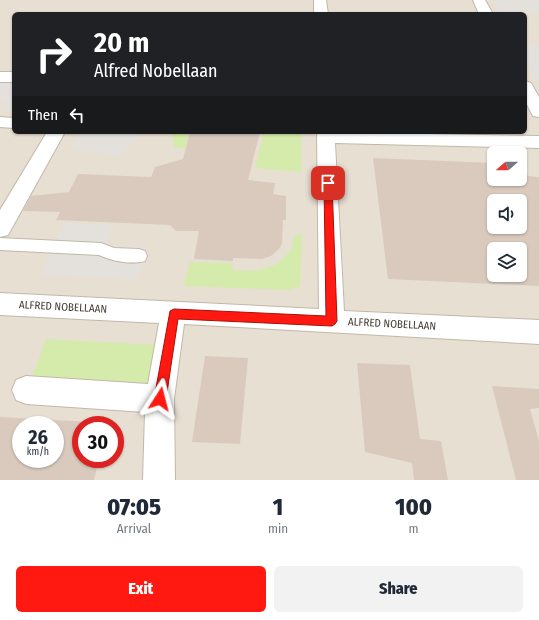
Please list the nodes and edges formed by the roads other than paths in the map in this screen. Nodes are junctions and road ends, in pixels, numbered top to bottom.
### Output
1 (320, 0) edge
2 (479, 0) edge
3 (320, 12) edge
4 (485, 12) edge
5 (0, 77) edge
6 (12, 77) edge
7 (527, 90) edge
8 (539, 112) edge
9 (0, 122) edge
10 (12, 123) edge
11 (55, 134) edge
12 (326, 134) edge
13 (539, 142) edge
14 (0, 229) edge
15 (0, 244) edge
16 (139, 256) dead end
17 (0, 304) edge
18 (174, 314) junction
19 (332, 321) junction
20 (539, 332) edge
21 (26, 390) dead end
22 (160, 399) junction
23 (159, 480) edge

1 - 3 street
2 - 4 street
5 - 6 street
7 - 8 street
9 - 10 street
11 - 14 street
12 - 13 street
12 - 19 street
15 - 16 lane
17 - 18 street, ALFRED NOBELLAAN
18 - 19 street, ALFRED NOBELLAAN
18 - 22 street
19 - 20 street, ALFRED NOBELLAAN
21 - 22 street
22 - 23 street

